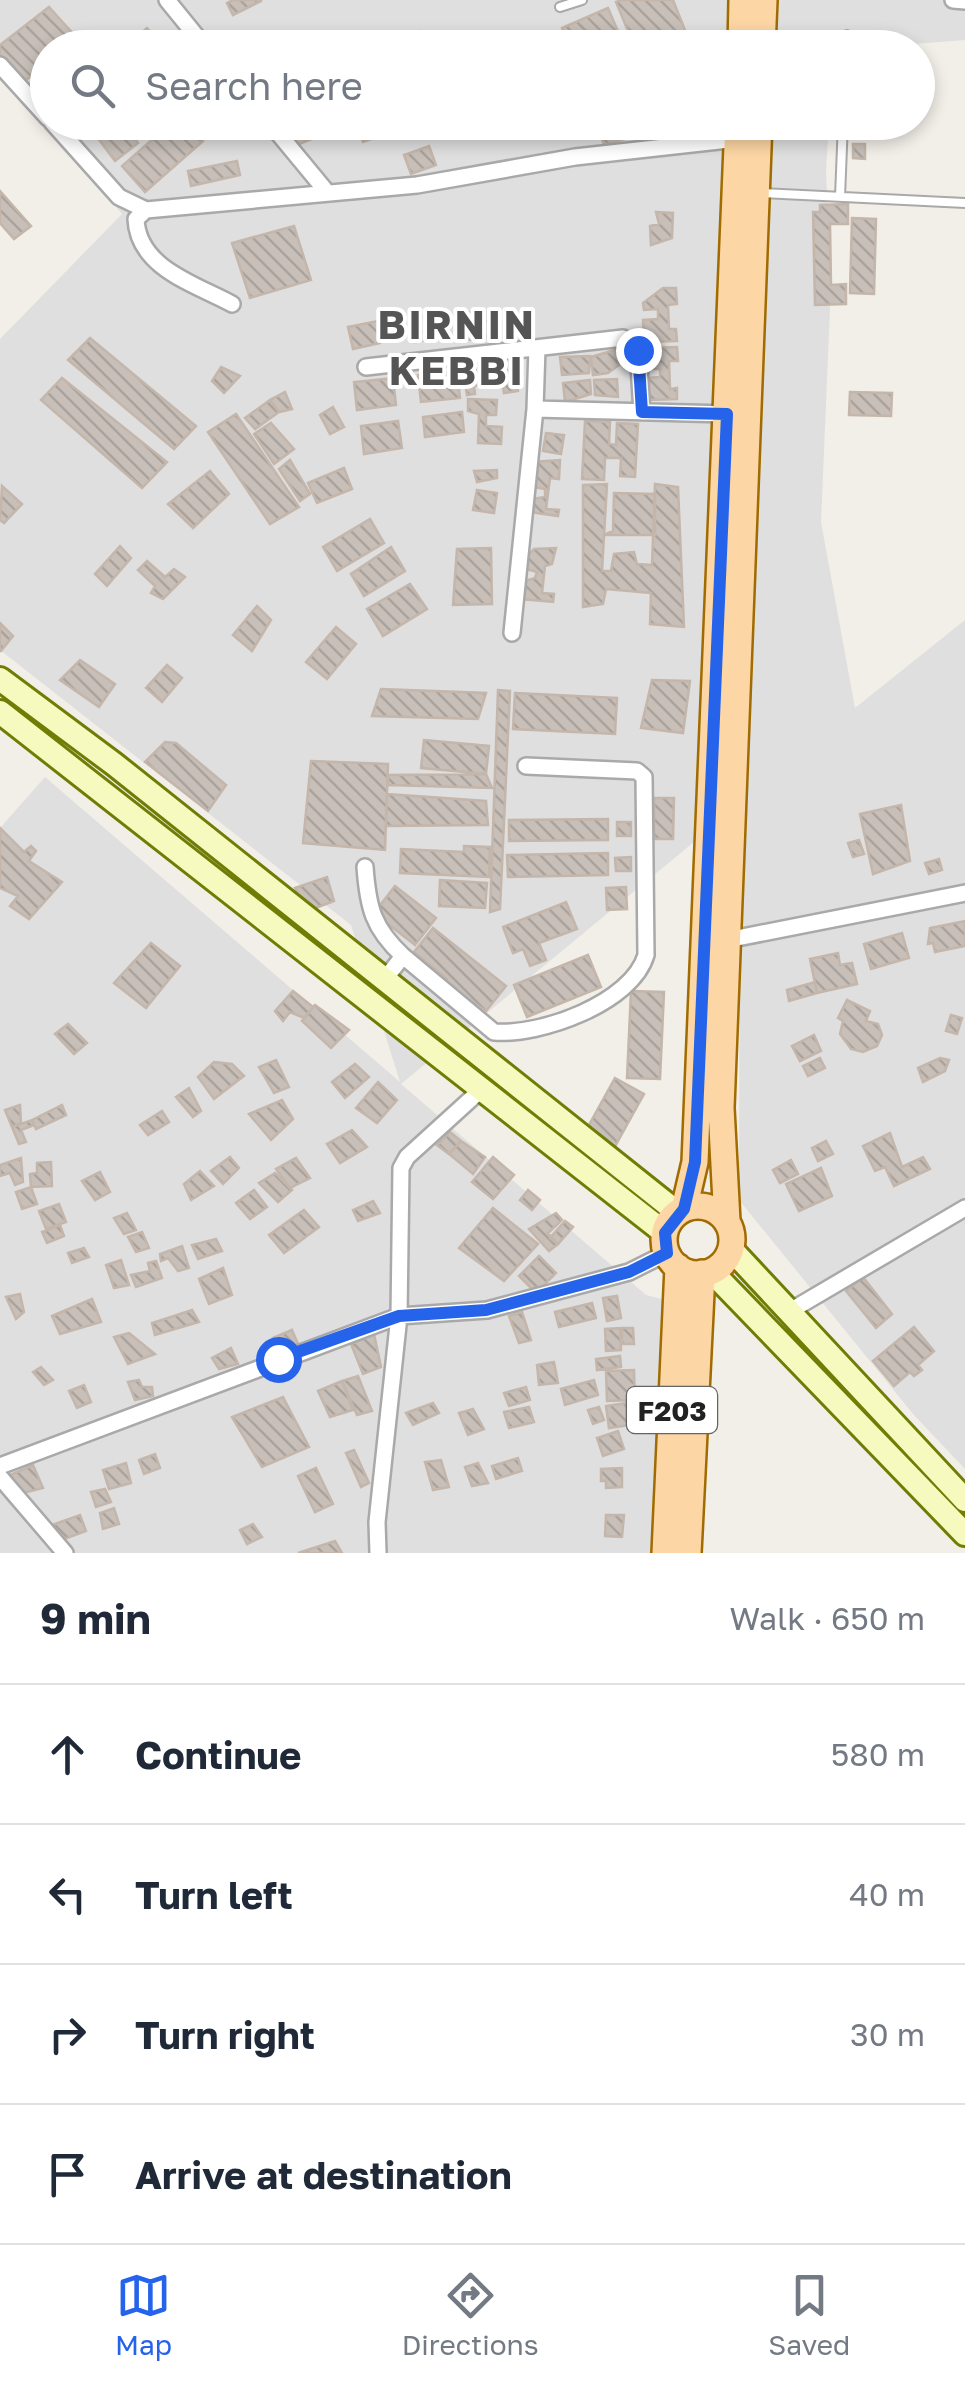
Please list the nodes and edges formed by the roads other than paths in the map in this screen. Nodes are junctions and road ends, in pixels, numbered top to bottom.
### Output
1 (167, 0) edge
2 (582, 0) edge
3 (742, 0) edge
4 (764, 0) edge
5 (953, 0) edge
6 (965, 1) edge
7 (560, 8) dead end
8 (191, 30) edge
9 (741, 30) edge
10 (763, 30) edge
11 (0, 65) edge
12 (30, 98) edge
13 (68, 140) edge
14 (284, 140) edge
15 (683, 140) edge
16 (737, 140) edge
17 (758, 140) edge
18 (842, 140) edge
19 (326, 191) junction
20 (756, 193) junction
21 (840, 197) junction
22 (965, 204) edge
23 (146, 210) junction
24 (232, 304) dead end
25 (536, 348) junction
26 (366, 367) dead end
27 (535, 409) junction
28 (642, 412) junction
29 (727, 414) junction
30 (512, 633) dead end
31 (4, 690) edge
32 (0, 712) edge
33 (526, 766) dead end
34 (365, 868) dead end
35 (965, 893) edge
36 (726, 940) junction
37 (403, 956) junction
38 (385, 979) junction
39 (367, 998) junction
40 (483, 1088) junction
41 (965, 1208) edge
42 (727, 1221) junction
43 (683, 1246) junction
44 (731, 1249) junction
45 (790, 1311) junction
46 (399, 1316) junction
47 (0, 1466) edge
48 (922, 1474) junction
49 (0, 1477) edge
50 (965, 1500) edge
51 (965, 1534) edge
52 (65, 1553) edge
53 (378, 1553) edge
54 (665, 1553) edge
55 (688, 1553) edge

1 - 8 street
2 - 7 lane
3 - 9 main road
4 - 10 main road
5 - 6 street
11 - 12 street
13 - 23 street
14 - 19 street
15 - 19 street
16 - 29 main road, F203
17 - 20 main road
18 - 21 lane
19 - 23 street
20 - 21 lane
20 - 36 main road
21 - 22 lane
23 - 24 street
25 - 26 street
25 - 27 street
25 - 28 street
27 - 28 street
27 - 30 street
28 - 29 street
29 - 43 main road, F203
31 - 38 street
32 - 39 street
33 - 37 street
34 - 37 street
35 - 36 street
36 - 42 main road
37 - 38 street
38 - 39 street
38 - 43 street
39 - 40 street
40 - 43 street
40 - 46 street
41 - 45 street
42 - 43 main road
42 - 44 main road
43 - 44 main road
43 - 46 street
43 - 48 street
43 - 54 main road, F203
43 - 55 main road, F203
44 - 45 street
45 - 48 street
46 - 47 street
46 - 53 street
48 - 50 street
48 - 51 street
49 - 52 street

